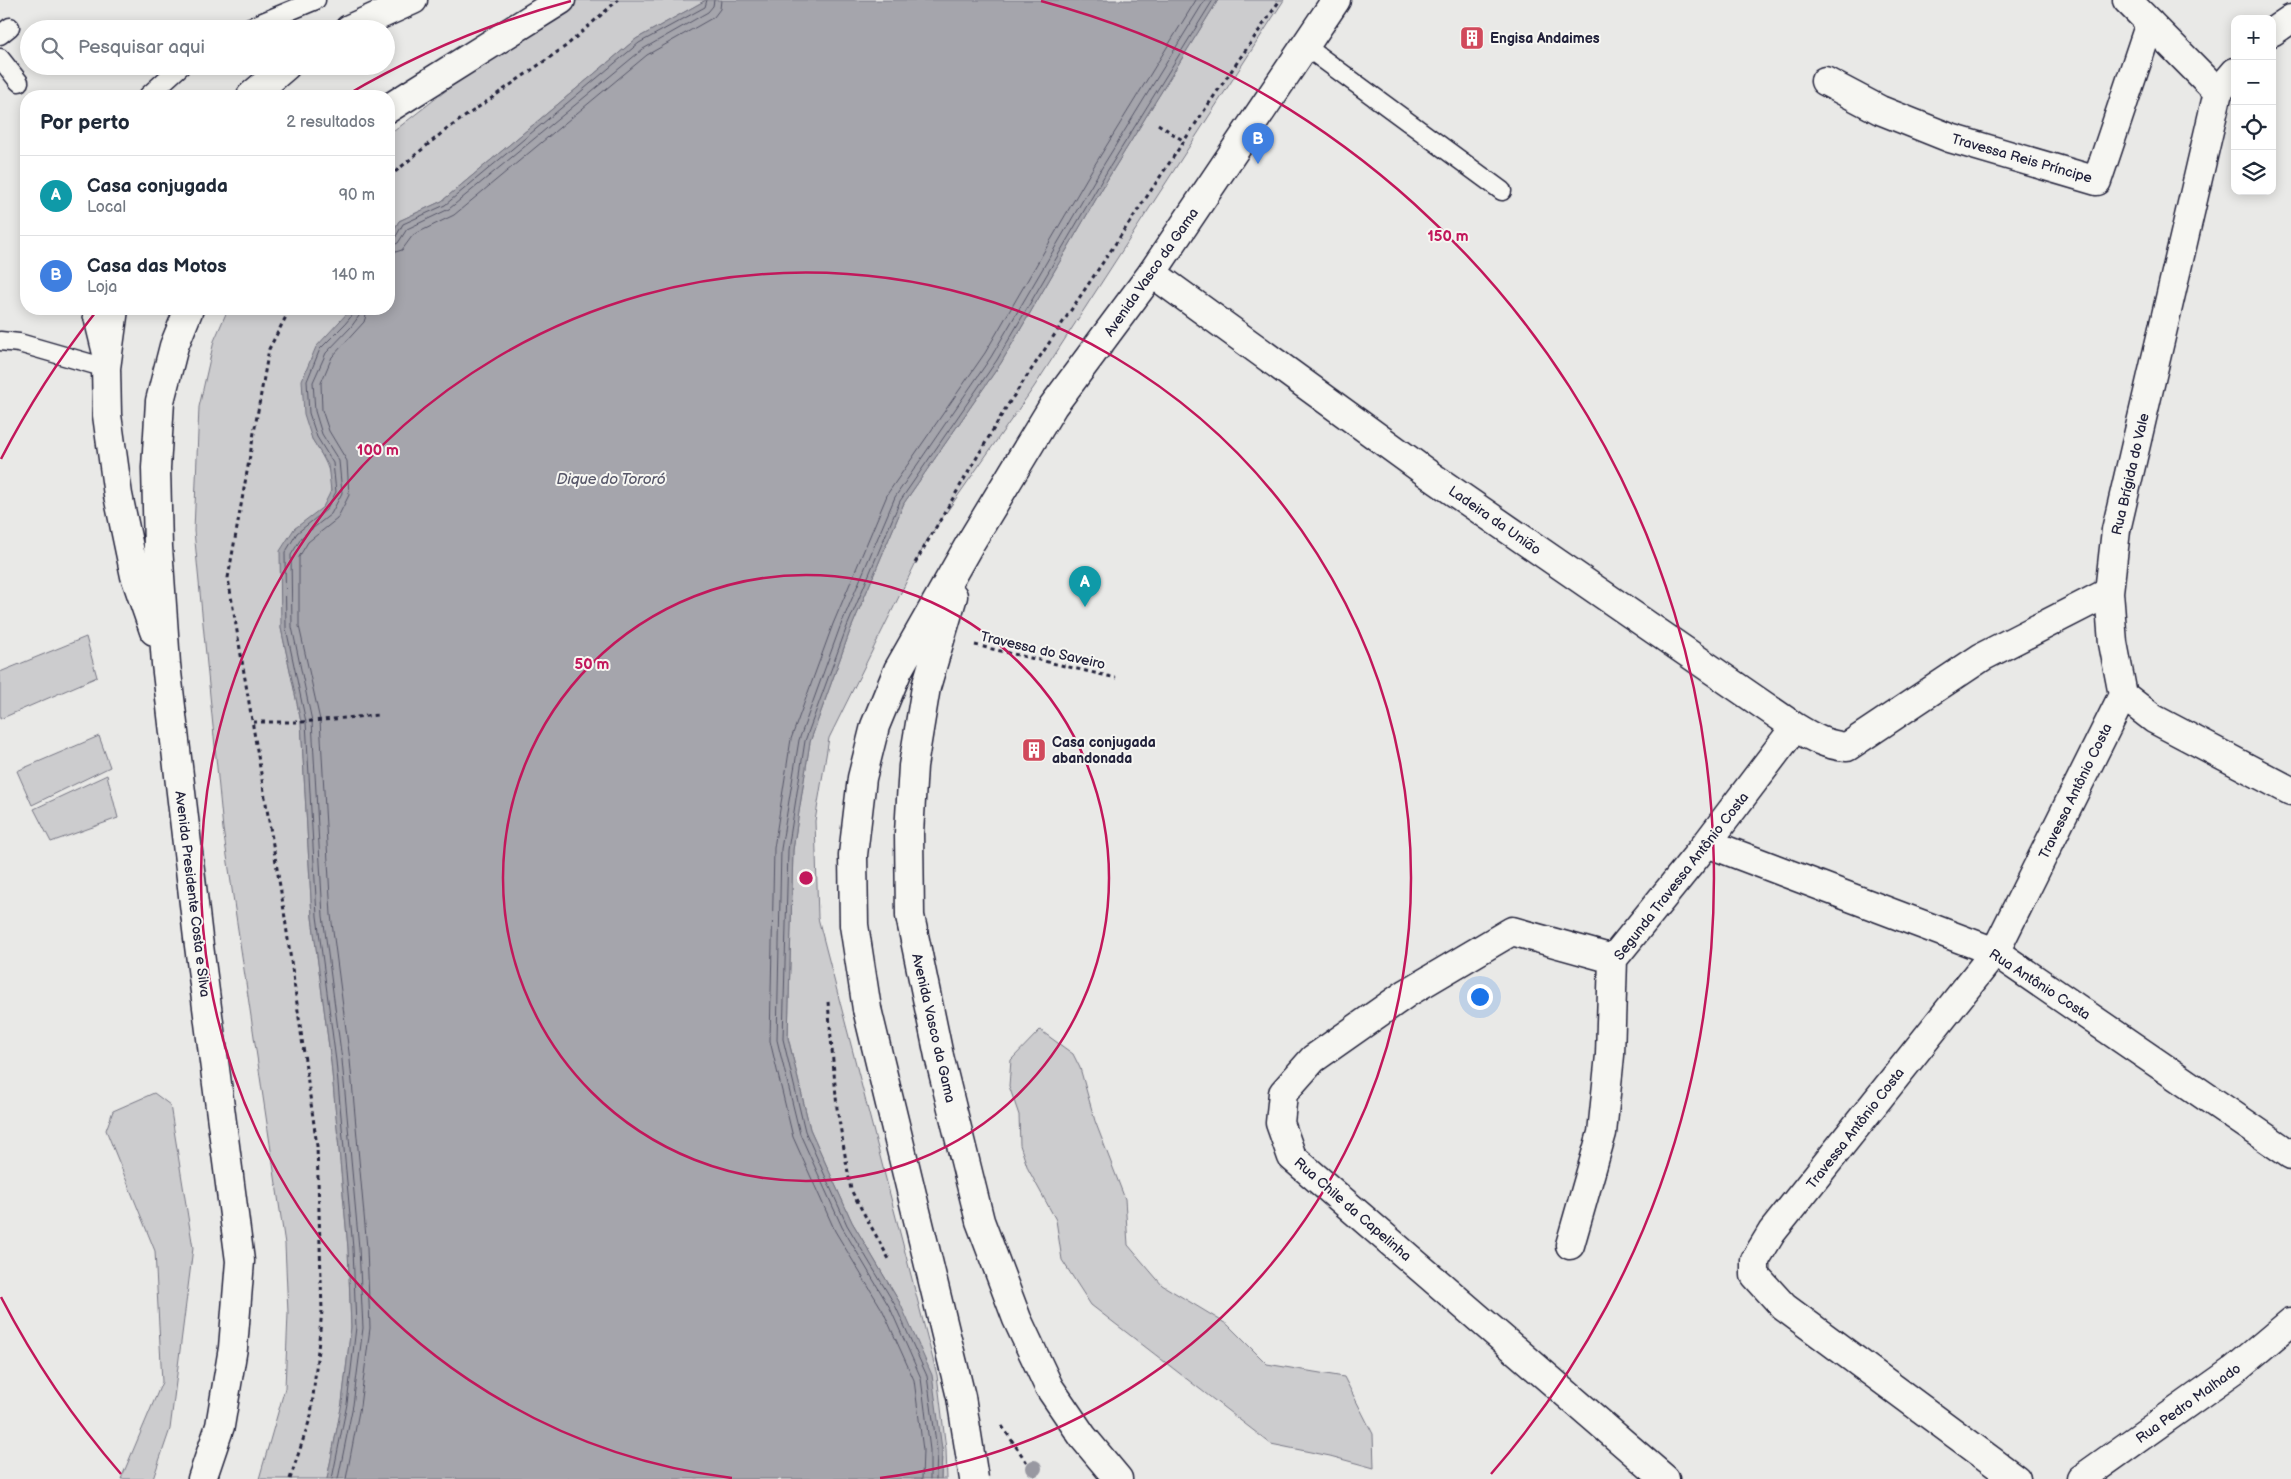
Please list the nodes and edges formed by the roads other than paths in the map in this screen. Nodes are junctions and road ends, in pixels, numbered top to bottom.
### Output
1 (316, 0) edge
2 (413, 0) edge
3 (561, 0) edge
4 (1336, 0) edge
5 (2127, 0) edge
6 (2291, 18) edge
7 (268, 20) edge
8 (370, 20) edge
9 (2150, 23) junction
10 (2276, 29) edge
11 (1305, 46) junction
12 (0, 58) edge
13 (171, 75) edge
14 (276, 75) edge
15 (19, 82) dead end
16 (1825, 82) dead end
17 (2226, 82) edge
18 (155, 90) edge
19 (258, 90) edge
20 (395, 104) edge
21 (1502, 191) dead end
22 (1152, 273) junction
23 (93, 315) edge
24 (113, 315) edge
25 (187, 315) edge
26 (0, 341) edge
27 (106, 368) junction
28 (969, 545) junction
29 (2109, 592) junction
30 (166, 664) junction
31 (2123, 695) junction
32 (1795, 727) junction
33 (2291, 791) edge
34 (1707, 843) junction
35 (1995, 952) junction
36 (1613, 959) junction
37 (2291, 1155) edge
38 (1570, 1245) dead end
39 (2291, 1322) edge
40 (202, 1479) edge
41 (974, 1479) edge
42 (1118, 1479) edge
43 (1665, 1479) edge
44 (2016, 1479) edge
45 (2082, 1479) edge

1 - 7 lane
2 - 8 street
3 - 20 street
4 - 11 street, Avenida Vasco da Gama
5 - 9 street
6 - 10 street
9 - 16 street, Travessa Reis Príncipe
9 - 17 street
11 - 21 lane
11 - 22 street, Avenida Vasco da Gama
12 - 15 lane
13 - 18 lane
14 - 19 street
17 - 29 street, Rua Brígida do Vale
22 - 28 street, Avenida Vasco da Gama
22 - 32 street, Ladeira da União
23 - 27 lane
24 - 27 street
25 - 30 street, Avenida Presidente Costa e Silva
26 - 27 lane
27 - 30 street
28 - 41 street, Avenida Vasco da Gama, bridge
28 - 42 street, Avenida Vasco da Gama
29 - 31 street, Rua Brígida do Vale
29 - 32 street, Ladeira da União
30 - 40 street, Avenida Presidente Costa e Silva
31 - 33 street
31 - 35 street, Travessa Antônio Costa
32 - 34 street, Segunda Travessa Antônio Costa
34 - 35 street, Rua Antônio Costa
34 - 36 street, Segunda Travessa Antônio Costa
35 - 37 street, Rua Antônio Costa
35 - 44 street, Travessa Antônio Costa
36 - 38 street, Segunda Travessa Antônio Costa
36 - 43 street, Rua Chile da Capelinha
39 - 45 street, Rua Pedro Malhado

